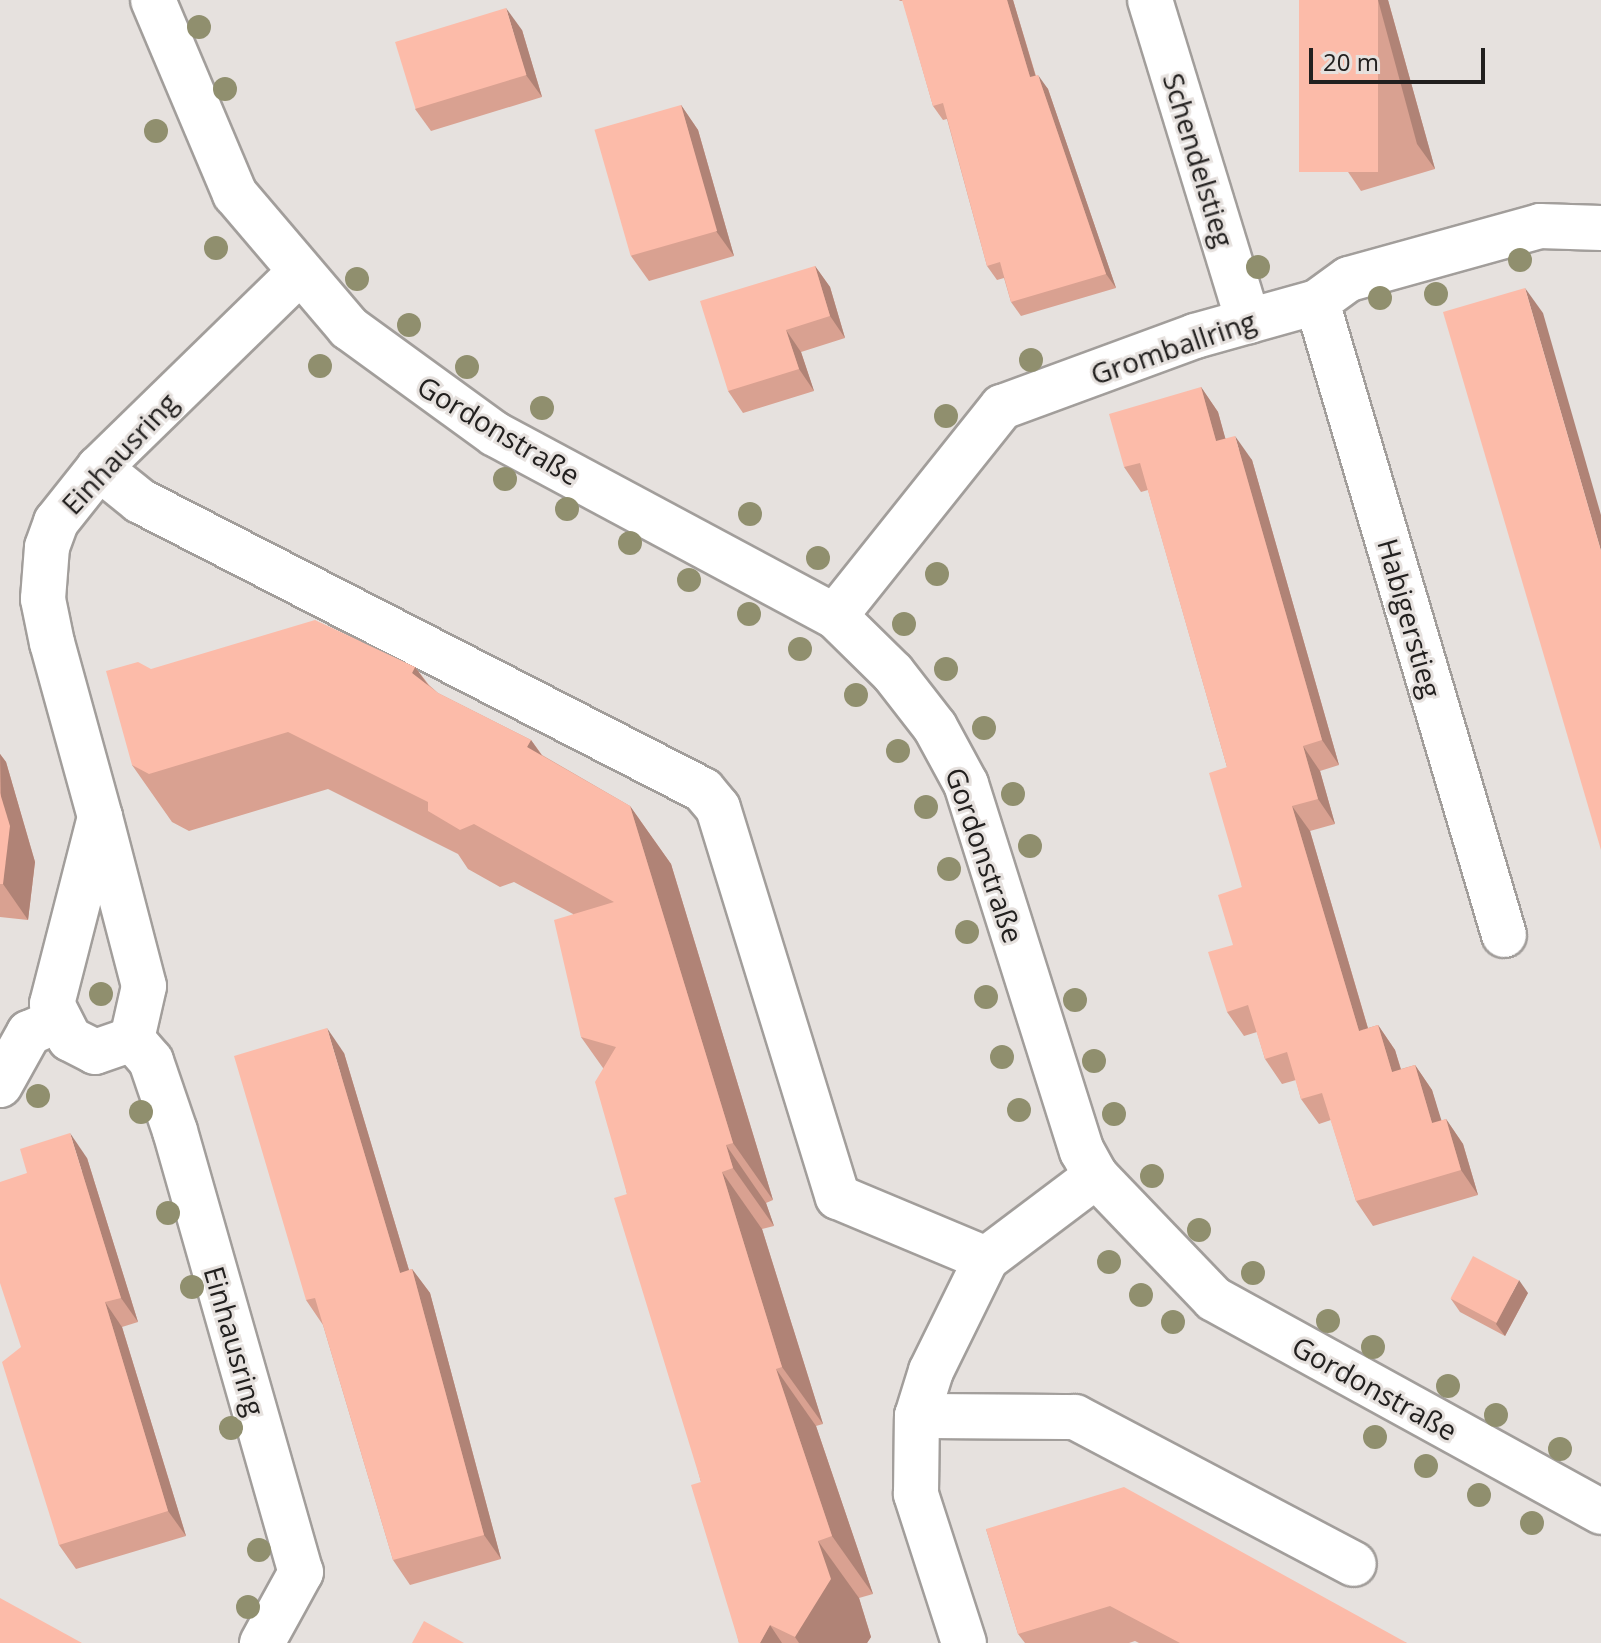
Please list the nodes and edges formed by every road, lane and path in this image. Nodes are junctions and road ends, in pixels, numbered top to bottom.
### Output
1 (153, 0) edge
2 (1150, 0) edge
3 (1601, 228) edge
4 (297, 275) junction
5 (1317, 302) junction
6 (1248, 321) junction
7 (99, 468) junction
8 (835, 616) junction
9 (100, 817) junction
10 (1504, 935) dead end
11 (56, 1021) junction
12 (132, 1039) junction
13 (0, 1085) edge
14 (1096, 1176) junction
15 (986, 1259) junction
16 (917, 1416) junction
17 (1601, 1512) edge
18 (1354, 1564) dead end
19 (946, 1588) junction
20 (262, 1643) edge
21 (935, 1643) edge
22 (964, 1643) edge

1 - 4 street, Gordonstraße
2 - 6 street, Schendelstieg
3 - 5 street, Gromballring
4 - 7 street, Einhausring
4 - 8 street, Gordonstraße
5 - 6 street, Gromballring
5 - 10 street, Habigerstieg
6 - 8 street, Gromballring
7 - 9 street, Einhausring
7 - 15 street
8 - 14 street, Gordonstraße
9 - 11 street
9 - 12 street, Einhausring
11 - 12 street
11 - 13 street
12 - 20 street, Einhausring
14 - 15 street
14 - 17 street, Gordonstraße
15 - 16 street
16 - 18 street
16 - 19 street
19 - 21 street
19 - 22 street

